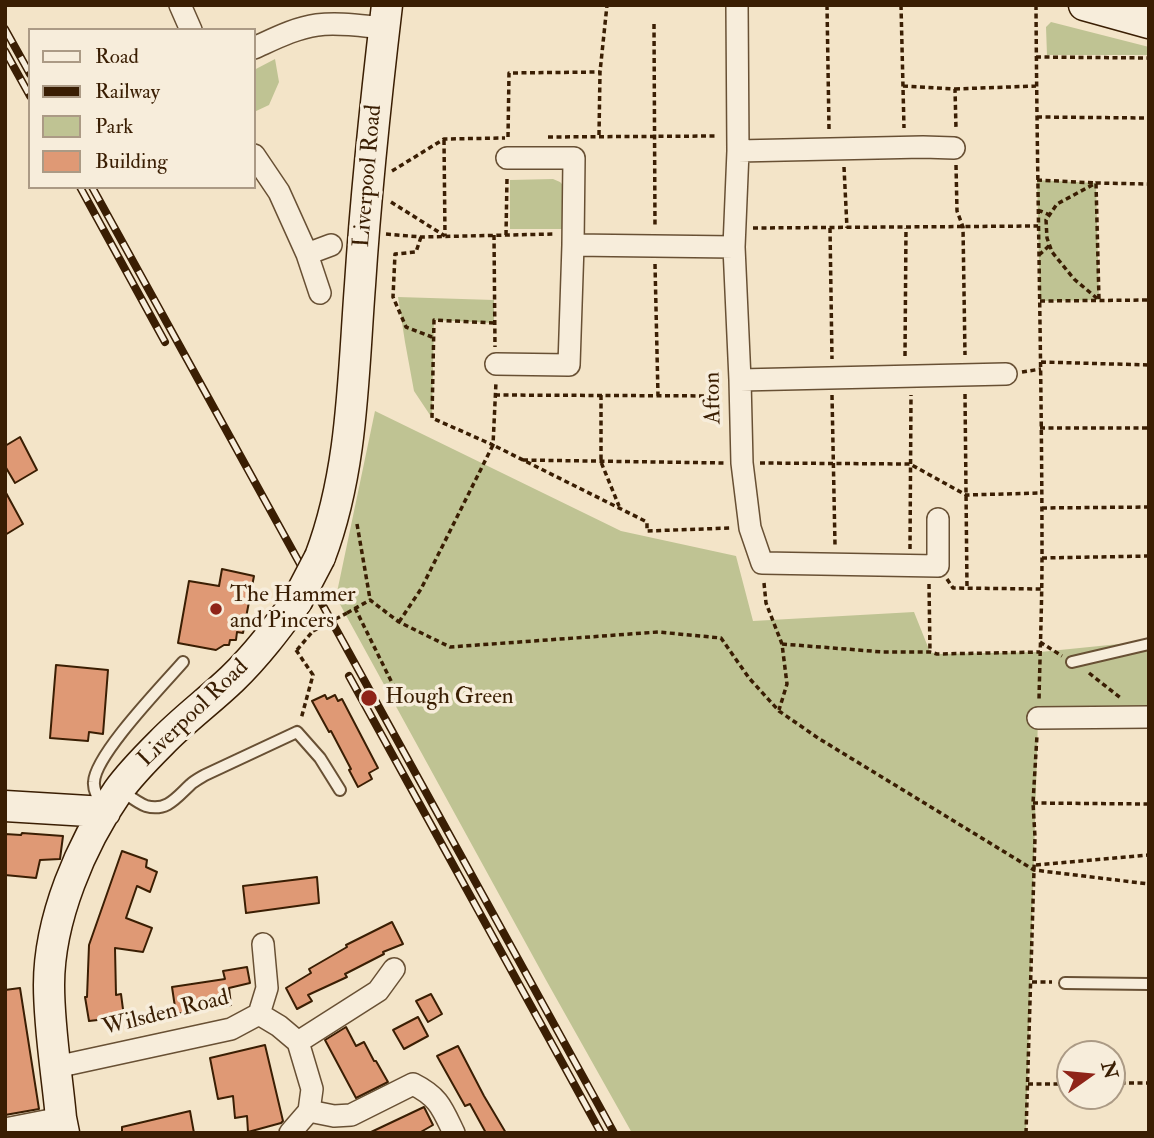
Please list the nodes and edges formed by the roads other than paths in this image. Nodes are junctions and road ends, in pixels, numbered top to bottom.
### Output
1 (180, 5) edge
2 (737, 5) edge
3 (1084, 5) edge
4 (386, 17) edge
5 (1149, 23) edge
6 (190, 28) edge
7 (256, 47) edge
8 (738, 144) junction
9 (507, 148) road end
10 (955, 148) road end
11 (256, 158) edge
12 (735, 237) junction
13 (573, 239) junction
14 (331, 245) dead end
15 (307, 254) junction
16 (320, 293) dead end
17 (496, 364) road end
18 (1006, 374) dead end
19 (740, 388) junction
20 (938, 519) dead end
21 (1149, 644) edge
22 (183, 662) dead end
23 (1072, 662) road end
24 (1149, 717) edge
25 (1038, 718) road end
26 (341, 790) dead end
27 (112, 801) junction
28 (5, 806) edge
29 (263, 944) dead end
30 (394, 969) dead end
31 (1065, 983) road end
32 (1149, 984) edge
33 (259, 1014) junction
34 (298, 1042) junction
35 (56, 1067) junction
36 (309, 1111) junction
37 (63, 1125) edge
38 (5, 1129) edge
39 (290, 1133) edge
40 (454, 1133) edge

1 - 6 street
2 - 8 street, Afton
3 - 5 main road
4 - 7 street
4 - 27 main road, Liverpool Road, bridge
8 - 10 street
8 - 12 street, Afton
9 - 13 street
11 - 15 street
12 - 13 street
12 - 19 street, Afton
13 - 17 street
14 - 15 street
15 - 16 street
18 - 19 street
19 - 20 street, Afton
21 - 23 lane
22 - 27 lane
24 - 25 street
26 - 27 lane
27 - 28 main road
27 - 35 main road, Liverpool Road
29 - 33 street, Wilsden Road
30 - 34 street
31 - 32 lane
33 - 34 street
33 - 35 street, Wilsden Road
34 - 36 street
35 - 37 main road, Liverpool Road
36 - 39 street
36 - 40 street
37 - 38 street

